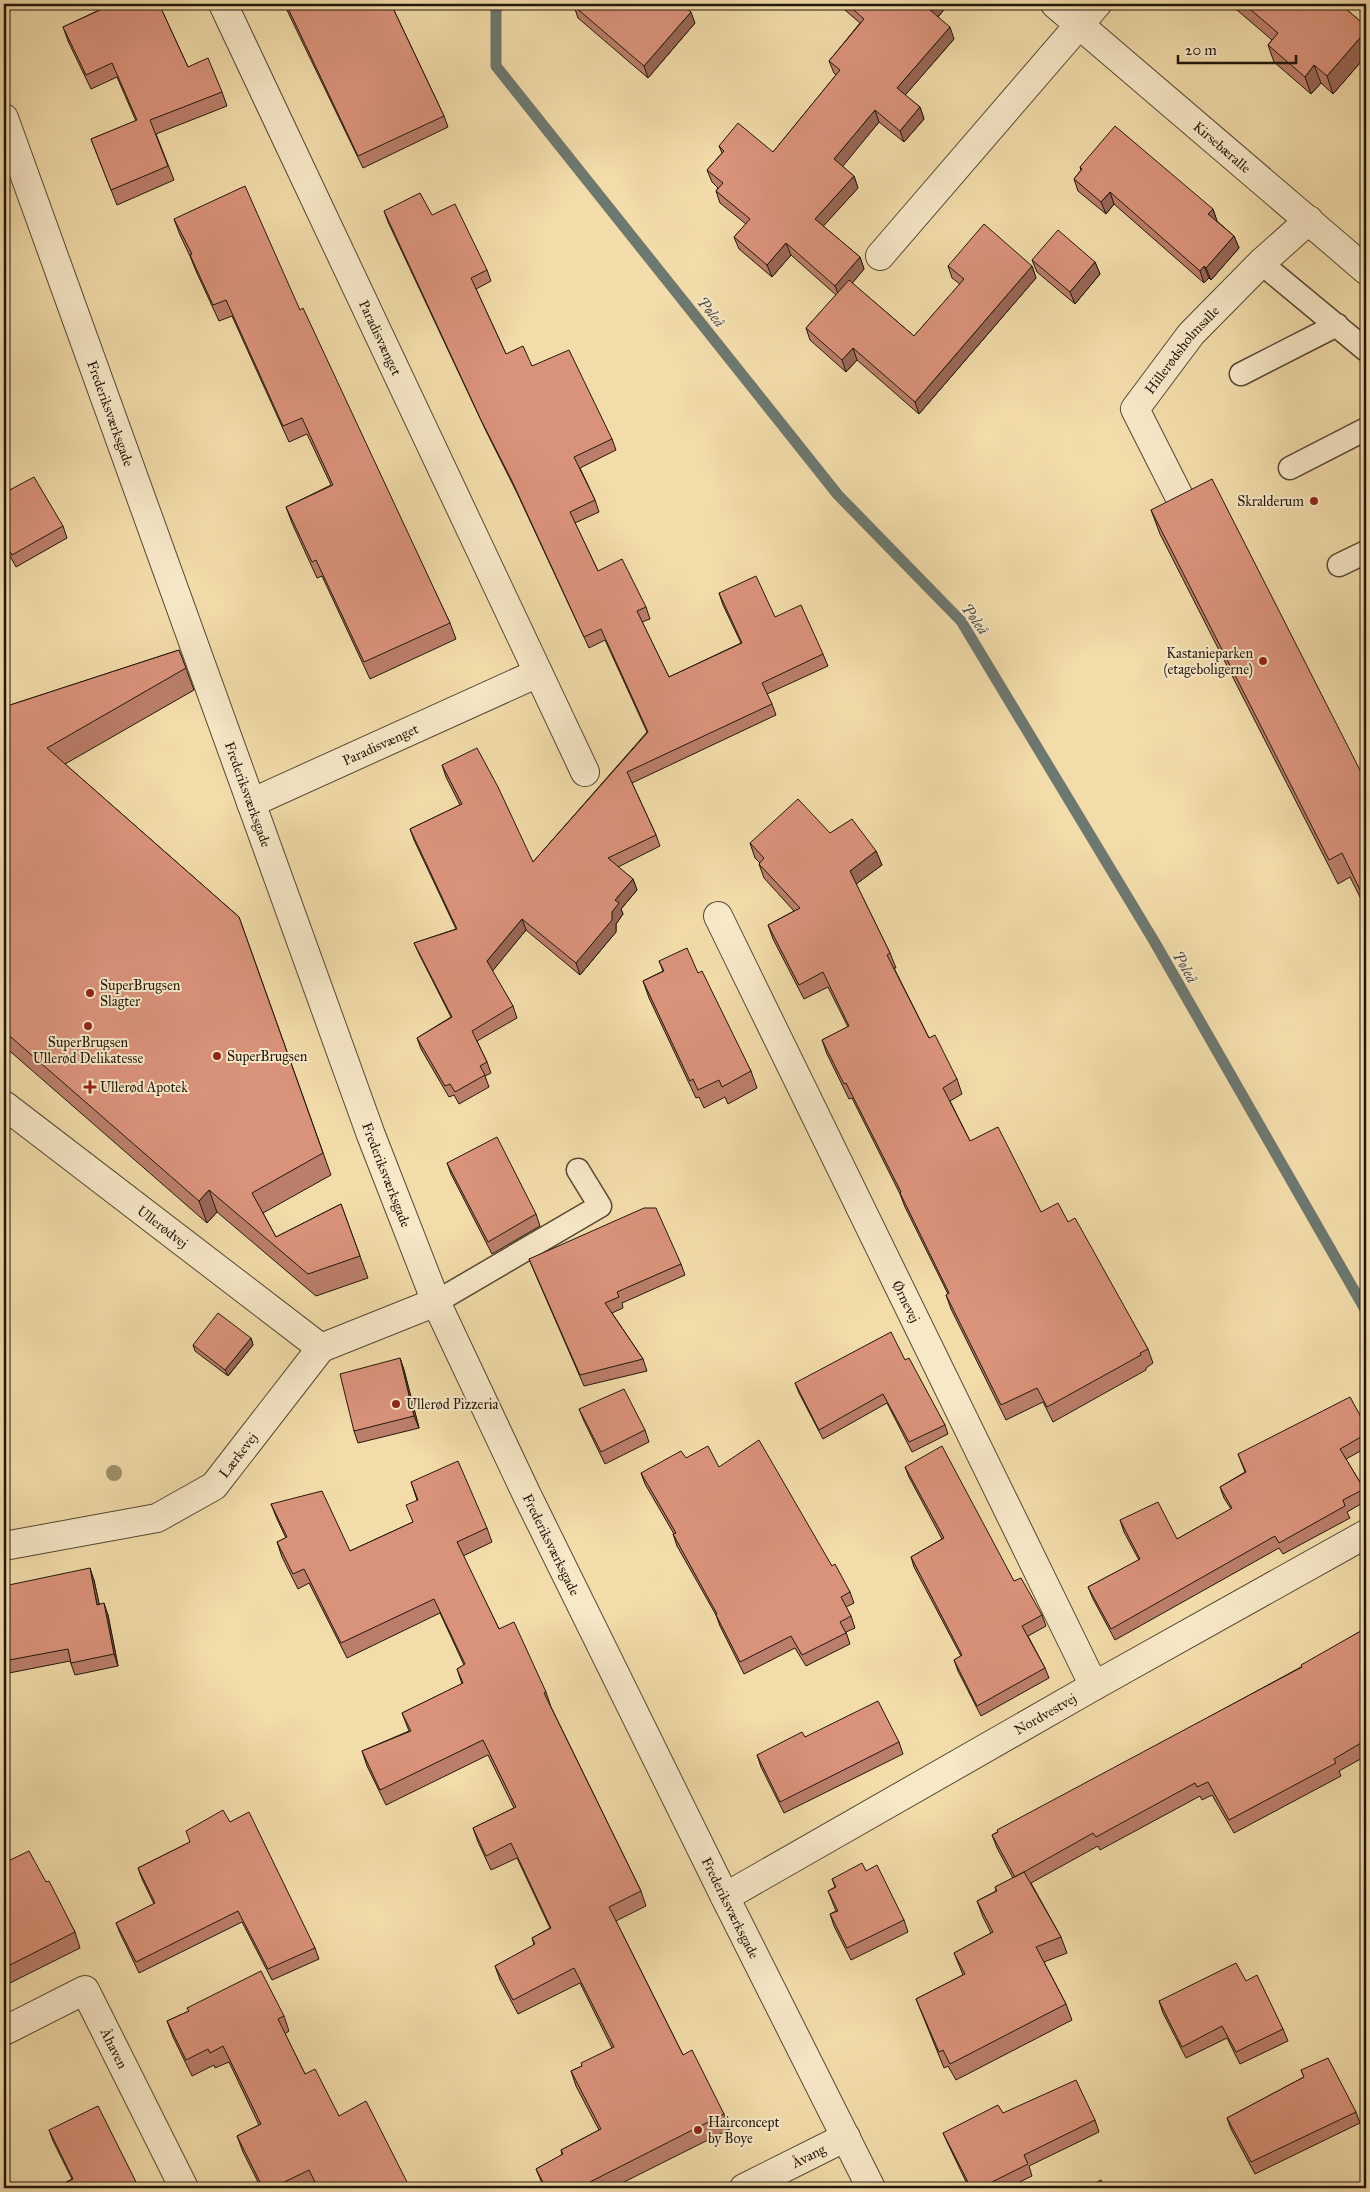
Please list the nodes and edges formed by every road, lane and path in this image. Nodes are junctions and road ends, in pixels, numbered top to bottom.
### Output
1 (222, 4) edge
2 (1055, 4) edge
3 (1096, 4) edge
4 (1079, 24) junction
5 (4, 118) edge
6 (1308, 220) junction
7 (880, 256) dead end
8 (1262, 263) junction
9 (1366, 270) edge
10 (1337, 325) junction
11 (1366, 350) edge
12 (1241, 374) dead end
13 (1366, 429) edge
14 (1290, 468) dead end
15 (1183, 504) edge
16 (1365, 555) edge
17 (1339, 566) dead end
18 (538, 672) junction
19 (584, 772) dead end
20 (250, 803) junction
21 (718, 916) dead end
22 (4, 1104) edge
23 (578, 1170) dead end
24 (436, 1302) junction
25 (321, 1348) junction
26 (1366, 1534) edge
27 (4, 1546) edge
28 (1094, 1686) junction
29 (725, 1897) junction
30 (4, 2031) edge
31 (846, 2137) junction
32 (184, 2188) edge
33 (744, 2188) edge
34 (871, 2188) edge

1 - 18 street, Paradisvænget
2 - 4 street, Kirsebæralle
3 - 4 street
4 - 6 street, Kirsebæralle
4 - 7 street
5 - 20 street, Frederiksværksgade
6 - 8 street, Hillerødsholmsalle
6 - 9 street, Kirsebæralle
8 - 10 lane
8 - 15 street, Hillerødsholmsalle
10 - 11 lane
10 - 12 lane
13 - 14 lane
16 - 17 lane
18 - 19 street, Paradisvænget
18 - 20 street, Paradisvænget
20 - 24 street, Frederiksværksgade
21 - 28 street, Ørnevej
22 - 25 street, Ullerødvej
23 - 24 lane
24 - 25 street
24 - 29 street, Frederiksværksgade
25 - 27 street, Lærkevej
26 - 28 street, Nordvestvej
28 - 29 street, Nordvestvej
29 - 31 street, Frederiksværksgade
30 - 32 street, Åhaven
31 - 33 street, Åvang
31 - 34 street, Frederiksværksgade

